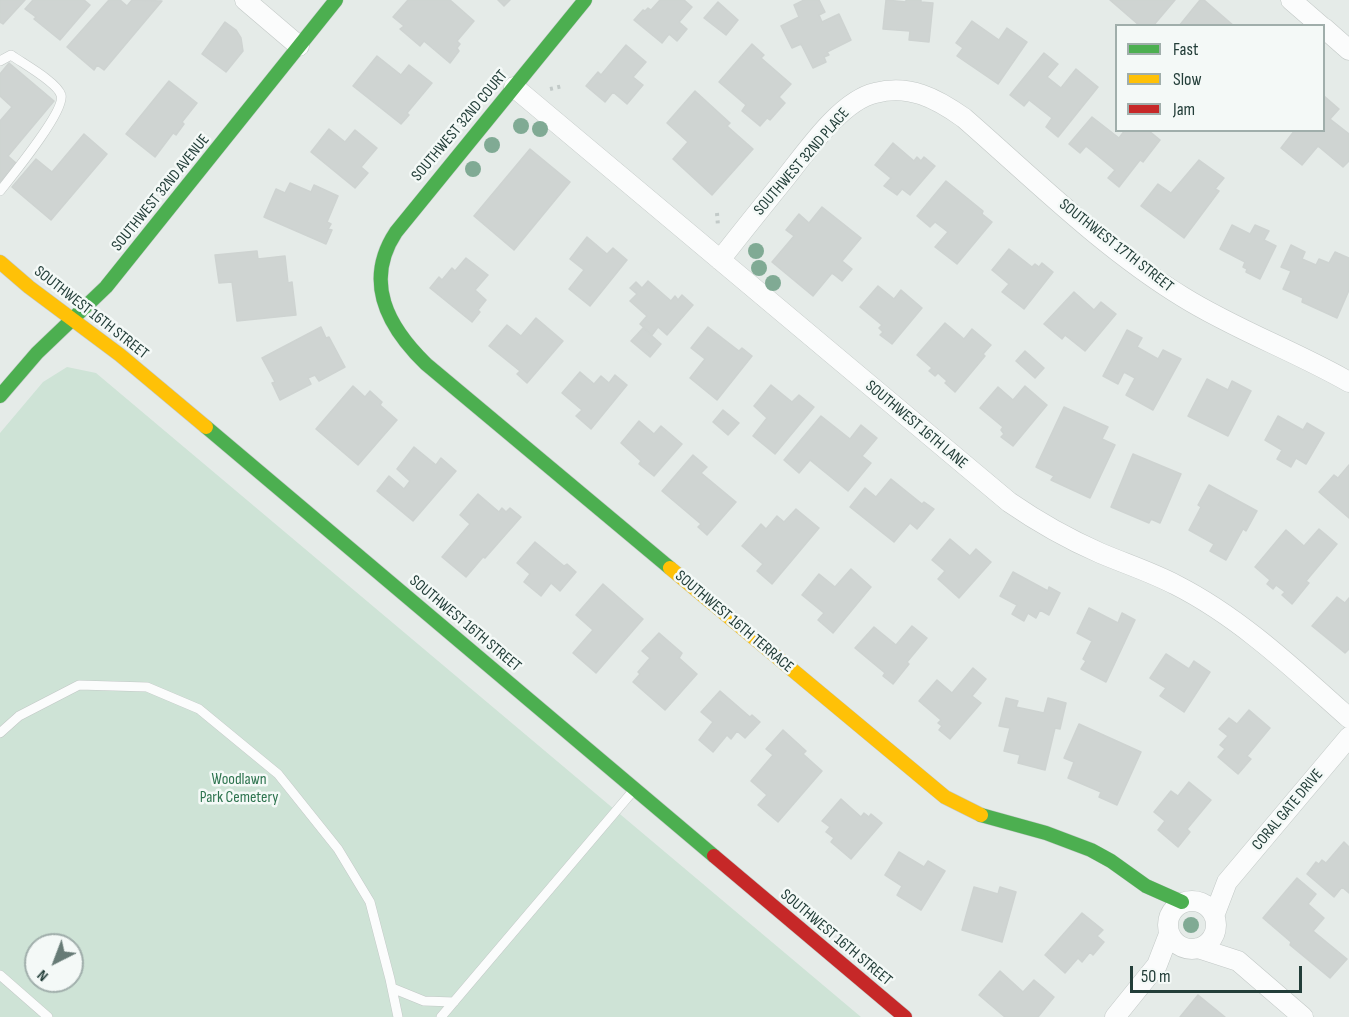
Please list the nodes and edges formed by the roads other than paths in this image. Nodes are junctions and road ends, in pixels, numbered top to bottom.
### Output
1 (245, 0) edge
2 (336, 0) edge
3 (585, 0) edge
4 (1291, 0) edge
5 (1319, 24) edge
6 (1325, 30) edge
7 (299, 46) junction
8 (1349, 50) edge
9 (0, 61) edge
10 (514, 87) junction
11 (900, 90) joint
12 (0, 191) edge
13 (720, 260) junction
14 (0, 262) edge
15 (381, 284) joint
16 (73, 318) junction
17 (1349, 382) edge
18 (0, 396) edge
19 (1349, 718) edge
20 (0, 734) edge
21 (1349, 737) edge
22 (635, 789) junction
23 (1227, 882) junction
24 (1146, 886) junction
25 (1188, 901) junction
26 (1215, 922) junction
27 (1168, 927) junction
28 (1193, 949) junction
29 (1238, 962) junction
30 (1157, 964) junction
31 (0, 975) edge
32 (392, 988) junction
33 (454, 1002) junction
34 (48, 1017) edge
35 (398, 1017) edge
36 (441, 1017) edge
37 (904, 1017) edge
38 (1114, 1017) edge
39 (1303, 1017) edge

1 - 7 street
2 - 7 street, SOUTHWEST 32ND AVENUE
3 - 10 street, SOUTHWEST 32ND COURT
4 - 5 street
6 - 8 street
7 - 16 street, SOUTHWEST 32ND AVENUE
9 - 12 lane
10 - 13 street, SOUTHWEST 16TH LANE
10 - 15 street, SOUTHWEST 32ND COURT
11 - 13 street, SOUTHWEST 32ND PLACE
11 - 17 street, SOUTHWEST 17TH STREET
13 - 19 street, SOUTHWEST 16TH LANE
14 - 16 street, SOUTHWEST 16TH STREET
15 - 24 street, SOUTHWEST 16TH TERRACE
16 - 18 street, SOUTHWEST 32ND AVENUE
16 - 22 street, SOUTHWEST 16TH STREET
20 - 32 lane
21 - 23 street, CORAL GATE DRIVE
22 - 33 lane
22 - 37 street, SOUTHWEST 16TH STREET
23 - 25 street, CORAL GATE DRIVE
23 - 26 street, CORAL GATE DRIVE
24 - 25 street, SOUTHWEST 16TH TERRACE
24 - 27 street, SOUTHWEST 16TH TERRACE
25 - 26 street
25 - 27 street
26 - 28 street
26 - 29 street
27 - 28 street
27 - 30 street
28 - 29 street
28 - 30 street
29 - 39 street
30 - 38 street
31 - 34 lane
32 - 33 lane
32 - 35 lane
33 - 36 lane

